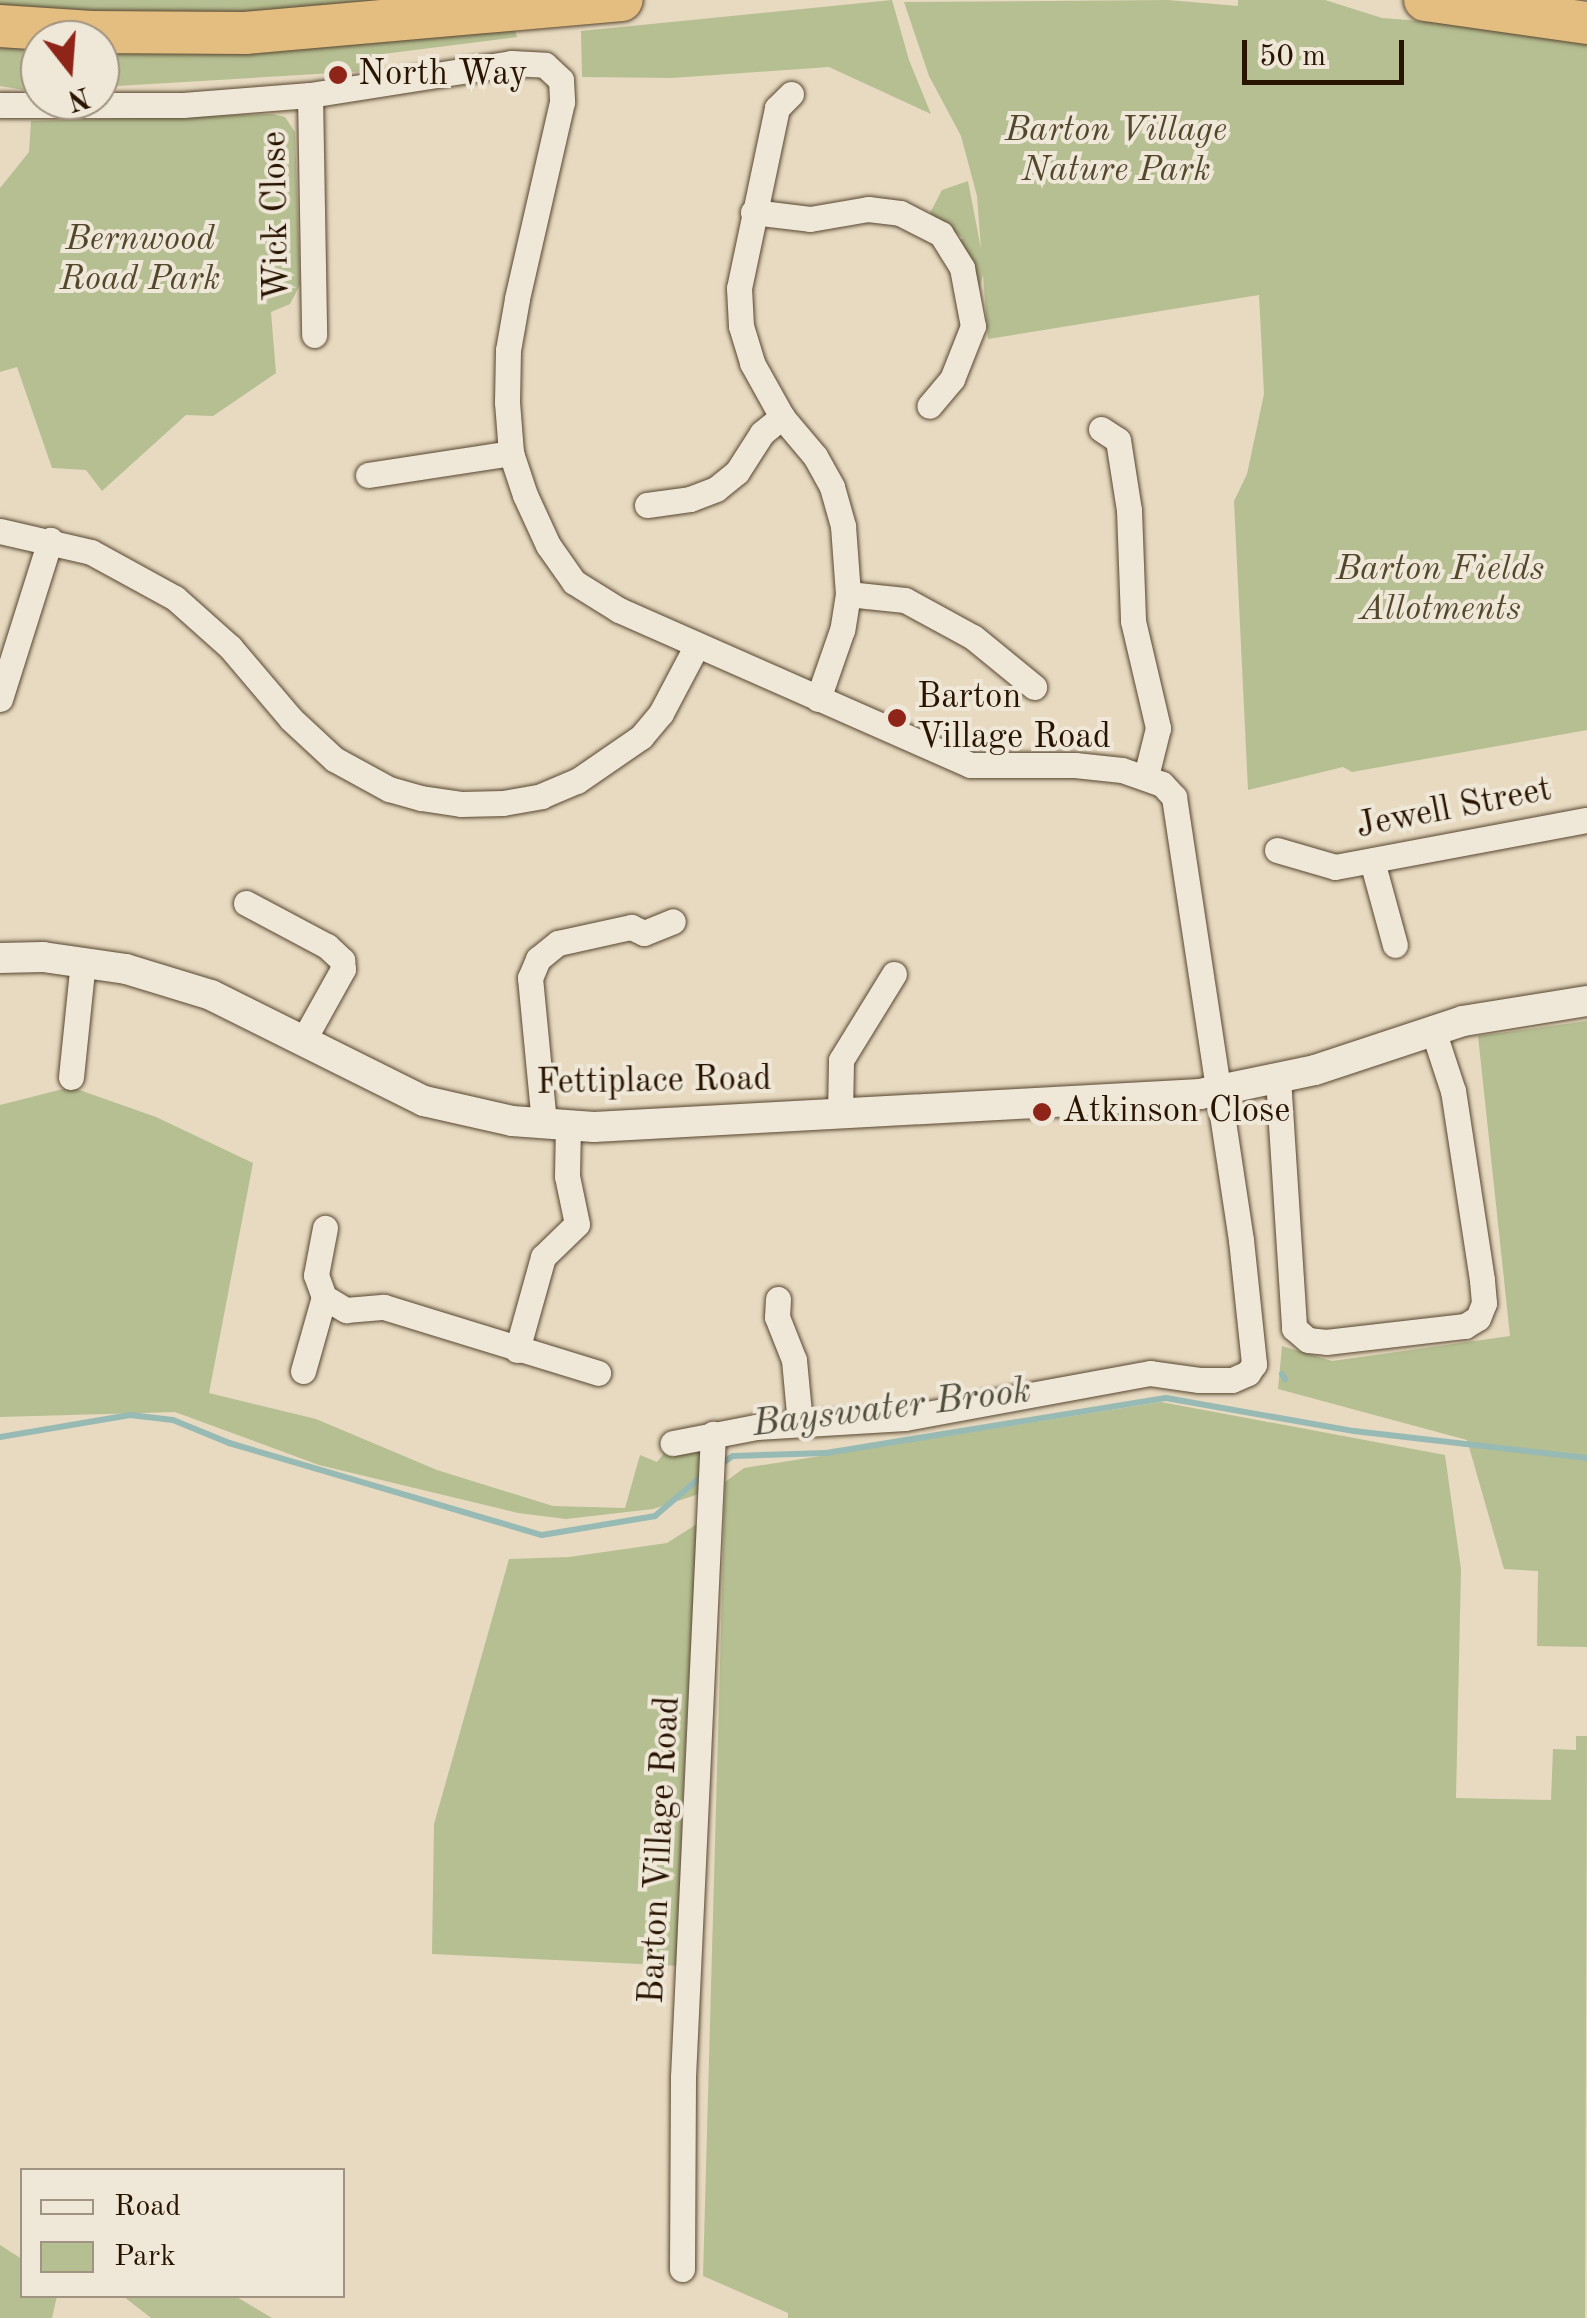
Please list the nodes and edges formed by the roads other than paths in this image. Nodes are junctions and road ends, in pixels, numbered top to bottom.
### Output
1 (622, 0) edge
2 (1425, 0) edge
3 (1587, 23) edge
4 (0, 26) edge
5 (791, 94) dead end
6 (310, 95) junction
7 (0, 105) edge
8 (753, 212) junction
9 (314, 335) dead end
10 (929, 406) dead end
11 (782, 417) junction
12 (1117, 431) dead end
13 (511, 453) junction
14 (368, 475) dead end
15 (647, 505) dead end
16 (0, 531) edge
17 (50, 540) junction
18 (848, 594) junction
19 (697, 645) junction
20 (1034, 687) dead end
21 (0, 699) edge
22 (818, 699) junction
23 (1146, 776) junction
24 (1587, 820) edge
25 (1277, 850) dead end
26 (1372, 861) junction
27 (246, 903) dead end
28 (673, 921) dead end
29 (1395, 945) dead end
30 (0, 958) edge
31 (83, 961) junction
32 (894, 974) dead end
33 (1587, 1002) edge
34 (1433, 1030) junction
35 (303, 1041) junction
36 (71, 1077) dead end
37 (1278, 1078) junction
38 (1220, 1090) junction
39 (840, 1114) junction
40 (556, 1124) junction
41 (326, 1228) dead end
42 (324, 1297) junction
43 (772, 1311) dead end
44 (517, 1350) junction
45 (304, 1370) dead end
46 (598, 1373) dead end
47 (800, 1423) junction
48 (673, 1444) dead end
49 (714, 1444) junction
50 (682, 2269) dead end

1 - 4 highway
2 - 3 highway
5 - 8 street
6 - 7 street
6 - 9 street, Wick Close
6 - 13 street
8 - 10 street
8 - 11 street
11 - 15 street
11 - 18 street
12 - 23 street
13 - 14 street
13 - 19 street
16 - 17 street
17 - 19 street
17 - 21 street
18 - 20 street
18 - 22 street
19 - 22 street
22 - 23 street
23 - 38 street
24 - 26 street, Jewell Street
25 - 26 street, Jewell Street
26 - 29 street
27 - 35 street
28 - 40 street
30 - 31 street, Fettiplace Road
31 - 35 street, Fettiplace Road
31 - 36 street
32 - 39 street
33 - 34 street, Fettiplace Road
34 - 37 street, Fettiplace Road
34 - 37 street
35 - 40 street, Fettiplace Road
37 - 38 street, Fettiplace Road
38 - 39 street, Fettiplace Road
38 - 47 street
39 - 40 street, Fettiplace Road
40 - 44 street
41 - 42 street
42 - 44 street
42 - 45 street
43 - 47 street
44 - 46 street
47 - 49 street
48 - 49 street
49 - 50 street, Barton Village Road

